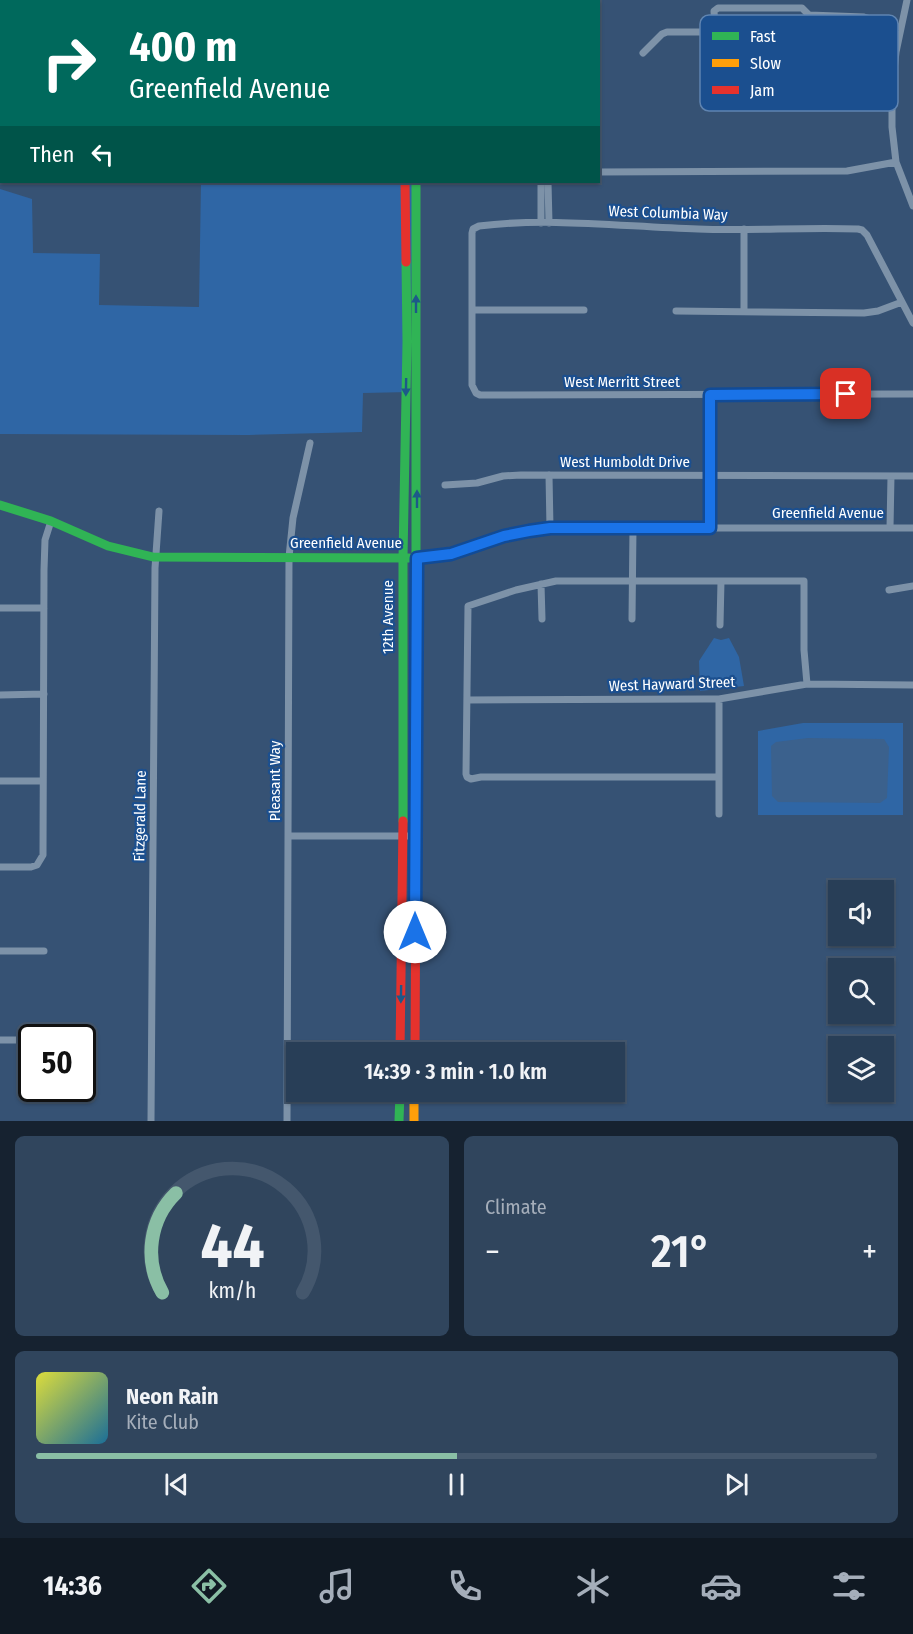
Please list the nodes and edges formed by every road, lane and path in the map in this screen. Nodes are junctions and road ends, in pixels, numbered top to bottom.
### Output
1 (802, 0) edge
2 (907, 0) edge
3 (802, 8) junction
4 (714, 15) edge
5 (809, 15) edge
6 (898, 27) edge
7 (901, 28) junction
8 (700, 32) edge
9 (898, 46) edge
10 (643, 53) dead end
11 (892, 111) edge
12 (897, 162) junction
13 (600, 172) edge
14 (405, 183) edge
15 (416, 183) edge
16 (541, 183) edge
17 (548, 183) edge
18 (913, 206) edge
19 (545, 223) junction
20 (744, 229) junction
21 (902, 302) junction
22 (472, 310) junction
23 (584, 310) dead end
24 (676, 310) dead end
25 (744, 310) junction
26 (913, 323) edge
27 (913, 394) edge
28 (710, 395) junction
29 (310, 443) dead end
30 (549, 475) junction
31 (711, 475) junction
32 (891, 476) junction
33 (913, 476) edge
34 (445, 485) dead end
35 (0, 505) edge
36 (159, 511) dead end
37 (51, 521) junction
38 (550, 528) junction
39 (633, 528) junction
40 (710, 528) junction
41 (890, 528) junction
42 (913, 528) edge
43 (156, 557) junction
44 (289, 557) junction
45 (403, 558) junction
46 (417, 558) junction
47 (721, 581) junction
48 (633, 582) junction
49 (541, 584) junction
50 (913, 586) edge
51 (889, 590) dead end
52 (0, 608) edge
53 (44, 608) junction
54 (542, 619) dead end
55 (632, 619) dead end
56 (720, 625) dead end
57 (807, 684) junction
58 (913, 685) edge
59 (44, 694) junction
60 (0, 695) edge
61 (719, 699) junction
62 (467, 700) junction
63 (719, 777) junction
64 (0, 781) edge
65 (43, 781) junction
66 (719, 814) dead end
67 (288, 836) junction
68 (403, 836) junction
69 (415, 836) junction
70 (0, 867) edge
71 (0, 951) edge
72 (45, 951) dead end
73 (0, 1040) edge
74 (18, 1040) edge
75 (400, 1042) edge
76 (415, 1042) edge
77 (400, 1102) edge
78 (414, 1102) edge
79 (151, 1121) edge
80 (287, 1121) edge
81 (399, 1121) edge
82 (414, 1121) edge

1 - 3 street
2 - 7 street
3 - 4 street
3 - 5 street
6 - 7 street
7 - 9 street
8 - 10 street
11 - 12 street
12 - 13 street
12 - 18 street
14 -> 45 main road, 12th Avenue
46 -> 15 main road, 12th Avenue
16 - 19 street
17 - 19 street
19 - 20 street, West Columbia Way
19 - 22 street, West Columbia Way
20 - 21 street, West Columbia Way
20 - 25 street
21 - 25 street
21 - 26 street
22 - 23 street
22 - 28 street, West Merritt Street
24 - 25 street
27 - 28 street, West Merritt Street
28 - 31 street
29 - 44 street, Pleasant Way
30 - 31 street, West Humboldt Drive
30 - 34 street, West Humboldt Drive
30 - 38 street
31 - 32 street, West Humboldt Drive
31 - 40 street
32 - 33 street, West Humboldt Drive
32 - 41 street
35 - 37 main road, Greenfield Avenue
36 - 43 street, Fitzgerald Lane
37 - 43 main road, Greenfield Avenue
37 - 53 street
38 - 39 street, Greenfield Avenue
38 - 46 street, Greenfield Avenue
39 - 40 street, Greenfield Avenue
39 - 48 street
40 - 41 street, Greenfield Avenue
41 - 42 street, Greenfield Avenue
43 - 44 main road, Greenfield Avenue
43 - 79 street, Fitzgerald Lane
44 - 45 main road, Greenfield Avenue
44 - 67 street, Pleasant Way
45 - 46 main road, Greenfield Avenue
45 - 68 main road, 12th Avenue
46 - 69 main road, 12th Avenue
47 - 48 street
47 - 56 street
47 - 57 street
48 - 49 street
48 - 55 street
49 - 54 street
49 - 62 street
50 - 51 street
52 - 53 street
53 - 59 street
57 - 58 street, West Hayward Street
57 - 61 street, West Hayward Street
59 - 60 street
59 - 65 street
61 - 62 street, West Hayward Street
61 - 63 street
62 - 63 street
63 - 66 street
64 - 65 street
65 - 70 street
67 - 68 street
67 - 80 street, Pleasant Way
68 - 69 street
68 -> 75 main road, 12th Avenue
69 - 76 main road, 12th Avenue
71 - 72 street
73 - 74 street
77 - 81 main road
78 - 82 main road

